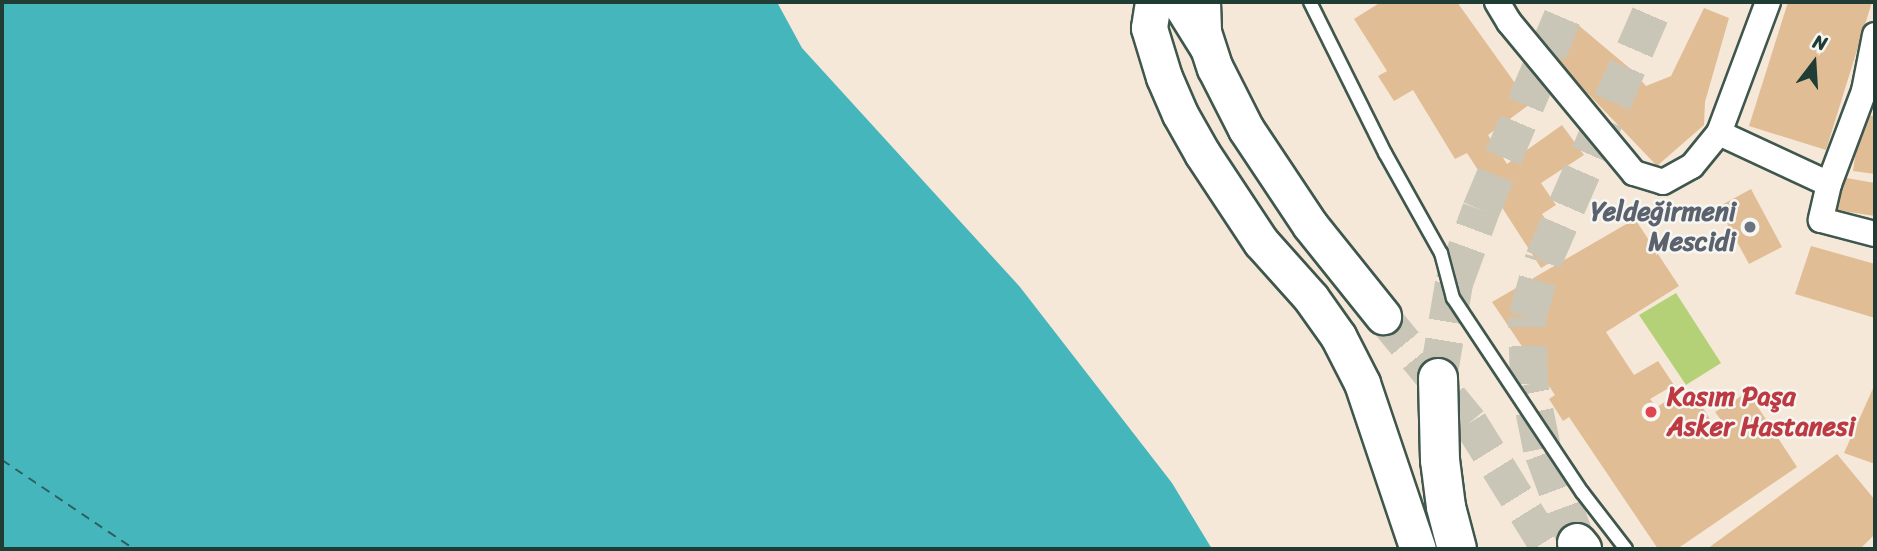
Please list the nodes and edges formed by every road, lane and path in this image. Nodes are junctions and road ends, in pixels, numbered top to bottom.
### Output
1 (1153, 2) edge
2 (1173, 2) edge
3 (1202, 2) edge
4 (1310, 2) edge
5 (1497, 2) edge
6 (1768, 2) edge
7 (1875, 35) edge
8 (1215, 68) junction
9 (1719, 133) junction
10 (1829, 184) junction
11 (1875, 234) edge
12 (1383, 316) tunnel mouth
13 (1438, 378) tunnel mouth
14 (1418, 549) edge
15 (1457, 549) edge
16 (1626, 549) edge

1 - 14 street
2 - 8 street
3 - 8 street
4 - 16 lane
5 - 9 street
6 - 9 street
7 - 10 street
8 - 12 street
9 - 10 street
10 - 11 street
13 - 15 main road

